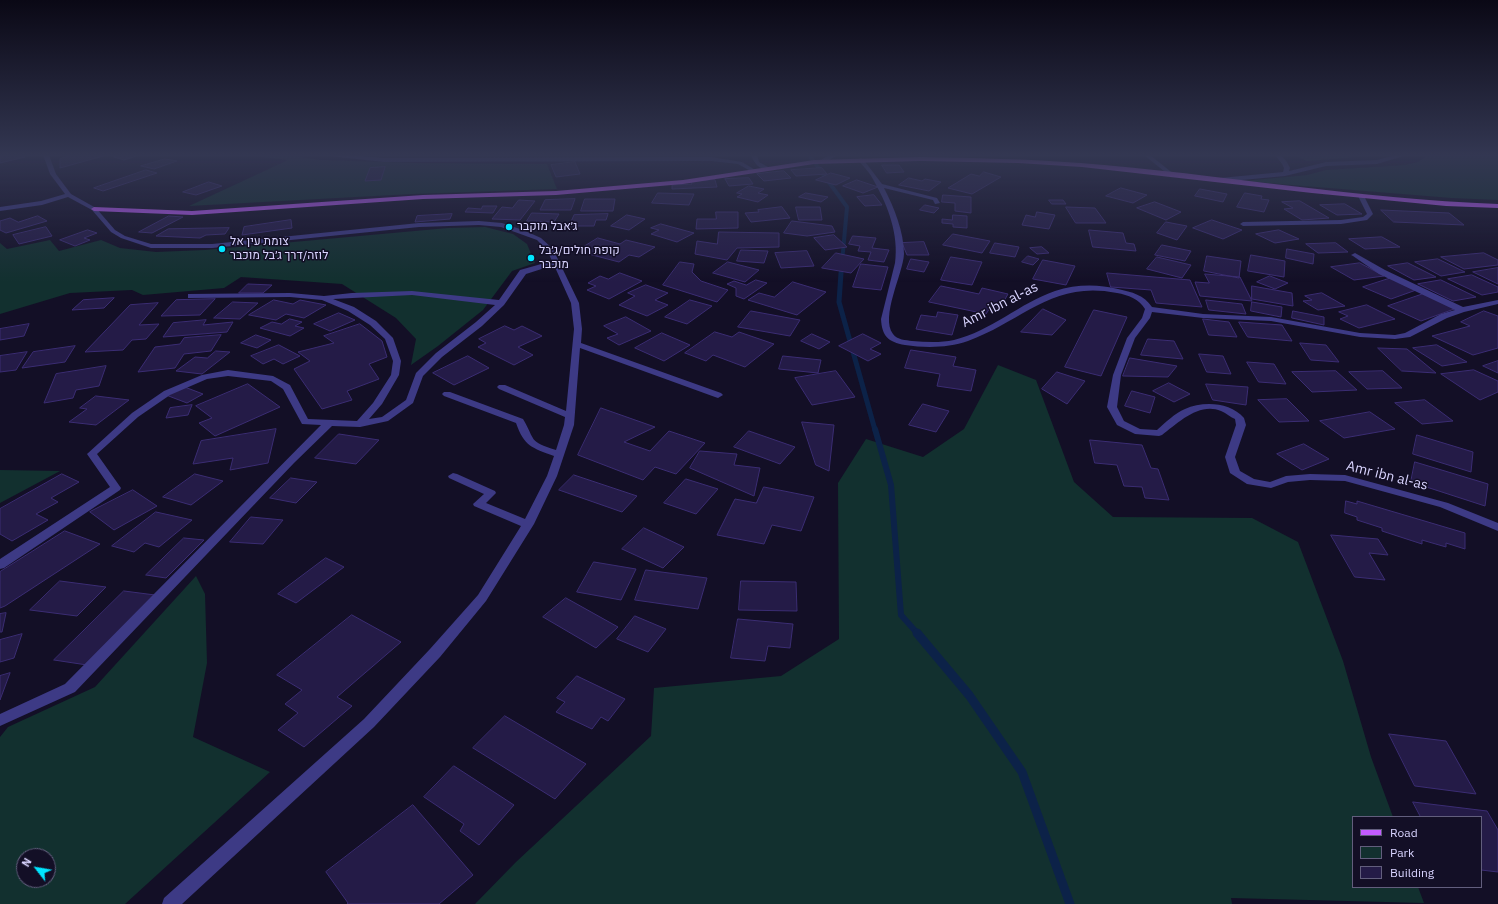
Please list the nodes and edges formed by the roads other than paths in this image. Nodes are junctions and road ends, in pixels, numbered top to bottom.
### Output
1 (62, 197) edge
2 (73, 197) edge
3 (420, 197) edge
4 (884, 197) edge
5 (924, 197) edge
6 (1362, 197) edge
7 (1377, 197) edge
8 (937, 203) dead end
9 (1498, 206) edge
10 (0, 209) edge
11 (94, 209) junction
12 (1243, 224) dead end
13 (1355, 255) dead end
14 (556, 262) junction
15 (191, 296) dead end
16 (323, 298) junction
17 (1498, 302) edge
18 (502, 303) junction
19 (1149, 309) junction
20 (1462, 310) junction
21 (576, 344) junction
22 (502, 387) dead end
23 (447, 394) dead end
24 (718, 395) dead end
25 (570, 416) junction
26 (329, 423) junction
27 (360, 424) junction
28 (559, 454) junction
29 (453, 476) dead end
30 (528, 524) junction
31 (1498, 527) edge
32 (0, 565) edge
33 (0, 720) edge
34 (170, 904) edge

1 - 10 street
2 - 11 street
3 - 11 main road
4 - 19 street, Amr ibn al-as
5 - 8 street
6 - 12 street
7 - 9 main road
11 - 14 street
13 - 20 street
14 - 18 street
14 - 21 street
15 - 16 street
16 - 18 street
16 - 27 street
17 - 20 street
18 - 27 street
19 - 20 street
19 - 31 street, Amr ibn al-as
21 - 24 street
21 - 25 street
22 - 25 street
23 - 28 street
25 - 28 street
26 - 27 street
26 - 32 street
26 - 33 street
28 - 30 street
29 - 30 street
30 - 34 street

